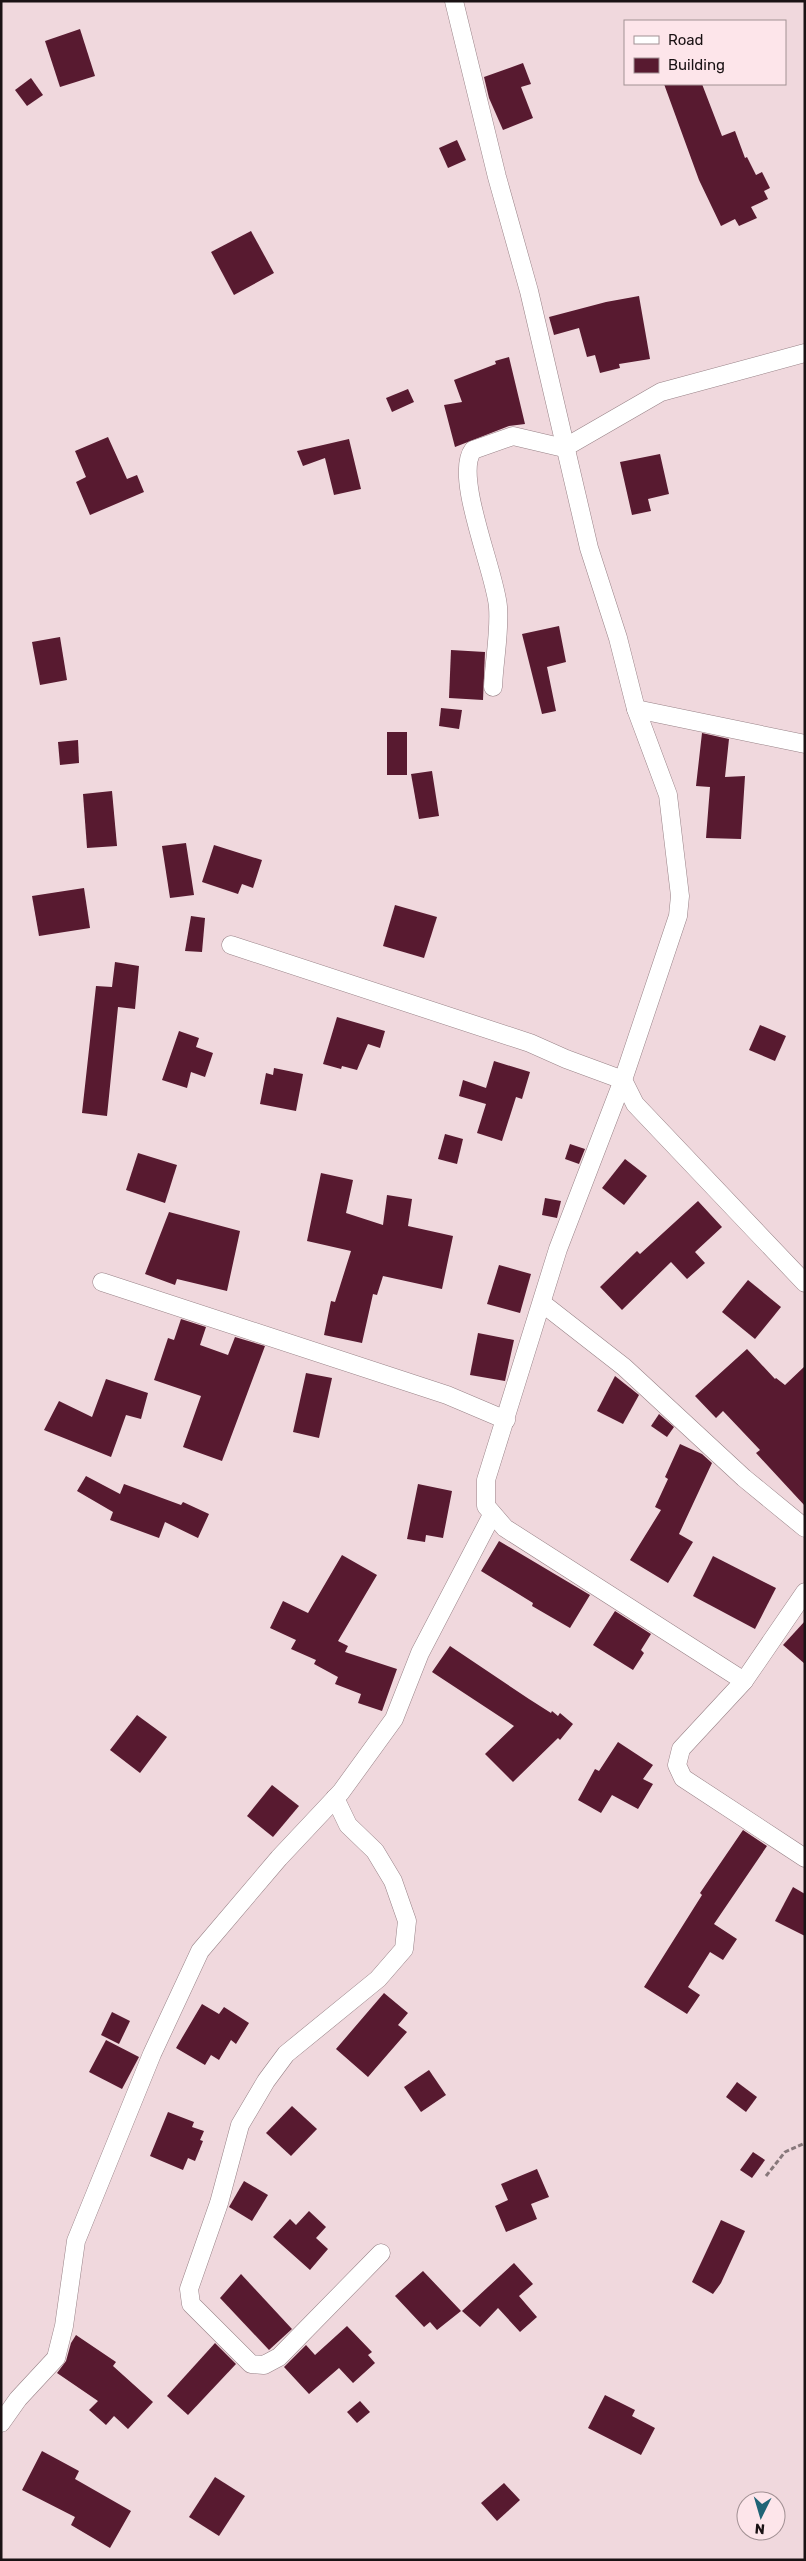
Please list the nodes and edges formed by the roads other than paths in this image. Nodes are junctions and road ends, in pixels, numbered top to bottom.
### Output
1 (454, 1) edge
2 (805, 353) edge
3 (564, 448) junction
4 (493, 687) dead end
5 (636, 709) junction
6 (805, 744) edge
7 (231, 945) dead end
8 (623, 1080) junction
9 (102, 1282) dead end
10 (805, 1283) edge
11 (542, 1303) junction
12 (506, 1420) junction
13 (492, 1515) junction
14 (805, 1528) edge
15 (805, 1592) edge
16 (744, 1682) junction
17 (335, 1798) junction
18 (805, 1858) edge
19 (381, 2253) dead end
20 (1, 2423) edge

1 - 3 street
2 - 3 street
3 - 4 street
3 - 5 street
5 - 6 street
5 - 8 street
7 - 8 street
8 - 10 street
8 - 11 street
9 - 12 street
11 - 12 street
11 - 14 street
12 - 13 street
13 - 16 street
13 - 17 street
15 - 16 street
16 - 18 street
17 - 19 street
17 - 20 street

